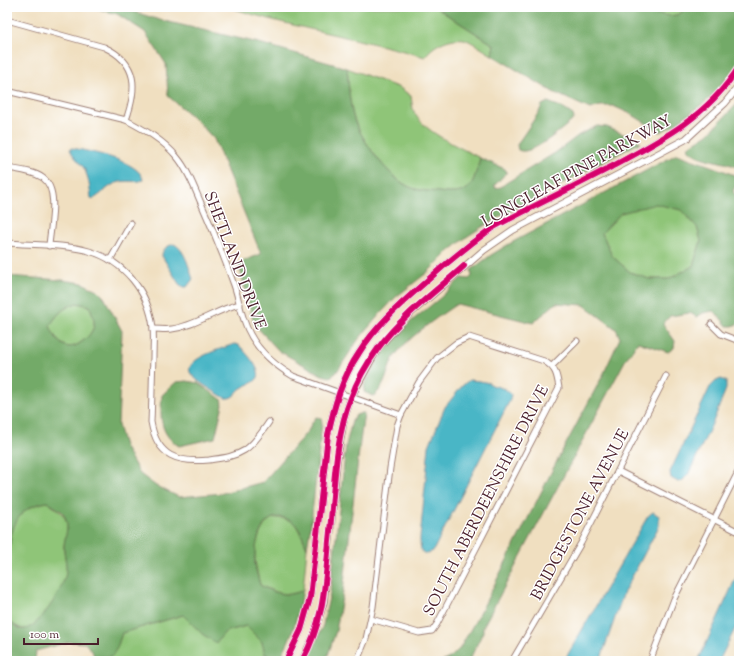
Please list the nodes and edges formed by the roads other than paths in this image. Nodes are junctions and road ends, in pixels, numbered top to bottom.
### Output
1 (7, 20) edge
2 (739, 67) edge
3 (739, 86) edge
4 (7, 91) edge
5 (126, 120) junction
6 (7, 168) edge
7 (131, 223) dead end
8 (7, 243) edge
9 (49, 246) junction
10 (110, 260) junction
11 (240, 304) junction
12 (711, 324) dead end
13 (153, 329) junction
14 (739, 341) edge
15 (577, 342) dead end
16 (552, 366) junction
17 (666, 376) dead end
18 (338, 393) junction
19 (351, 397) junction
20 (401, 415) junction
21 (269, 422) dead end
22 (739, 470) edge
23 (618, 471) junction
24 (714, 519) junction
25 (739, 532) edge
26 (371, 619) junction
27 (286, 661) edge
28 (302, 661) edge
29 (357, 661) edge
30 (512, 661) edge
31 (650, 661) edge

1 - 5 street
2 - 18 main road, LONGLEAF PINE PARKWAY
3 - 19 main road, LONGLEAF PINE PARKWAY
4 - 5 street, SHETLAND DRIVE
5 - 11 street, SHETLAND DRIVE
6 - 9 street
7 - 10 street
8 - 9 street
9 - 10 street
10 - 13 street
11 - 13 street
11 - 18 street, SHETLAND DRIVE
12 - 14 street
13 - 21 street
15 - 16 street
16 - 20 street
16 - 26 street, SOUTH ABERDEENSHIRE DRIVE
17 - 23 street, BRIDGESTONE AVENUE
18 - 19 street, SHETLAND DRIVE
18 - 27 main road, LONGLEAF PINE PARKWAY
19 - 20 street, SHETLAND DRIVE
19 - 28 main road, LONGLEAF PINE PARKWAY
20 - 26 street
22 - 24 street
23 - 24 street
23 - 30 street, BRIDGESTONE AVENUE
24 - 25 street
24 - 31 street
26 - 29 street

